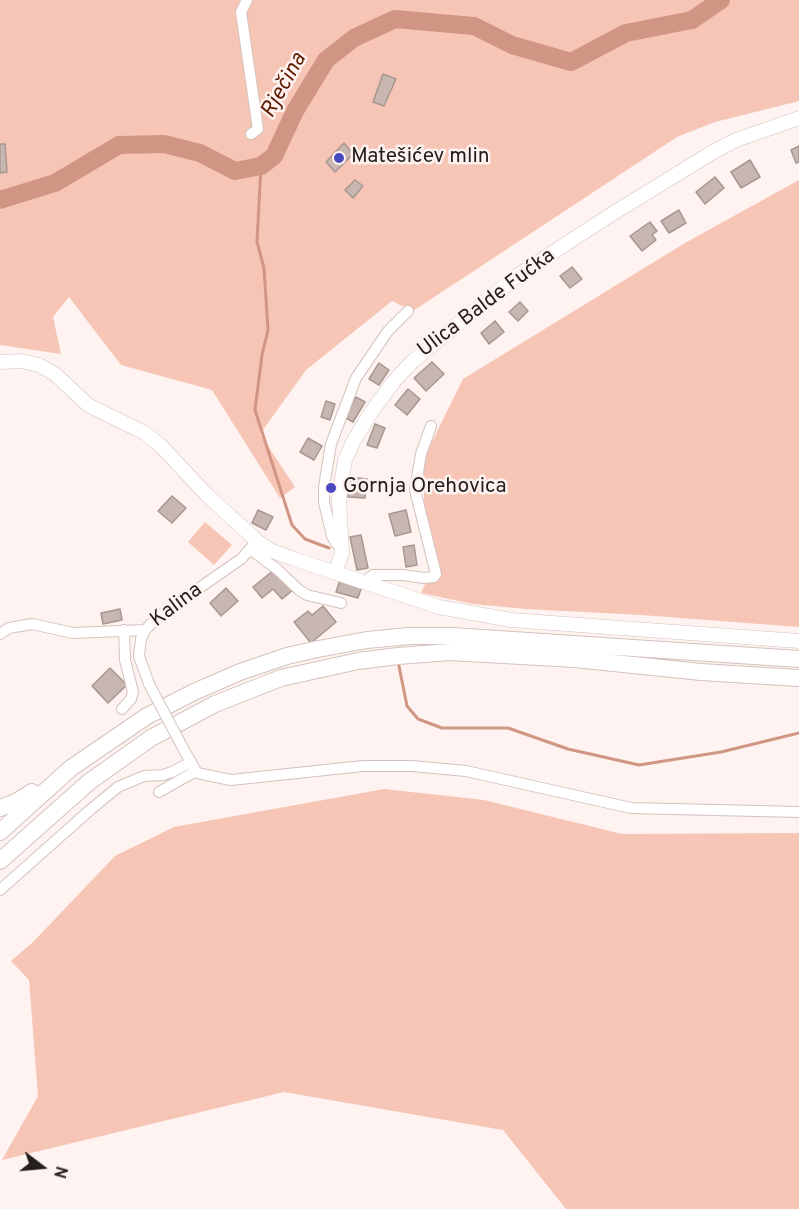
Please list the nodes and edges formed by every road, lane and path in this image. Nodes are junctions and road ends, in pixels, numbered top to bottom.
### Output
1 (247, 0) edge
2 (799, 118) edge
3 (251, 134) dead end
4 (408, 311) dead end
5 (0, 362) edge
6 (431, 426) dead end
7 (253, 545) junction
8 (342, 545) junction
9 (335, 573) junction
10 (364, 582) junction
11 (341, 603) dead end
12 (124, 630) junction
13 (145, 630) junction
14 (0, 634) edge
15 (799, 641) edge
16 (799, 659) edge
17 (799, 678) edge
18 (122, 709) dead end
19 (193, 767) junction
20 (71, 768) junction
21 (159, 792) dead end
22 (0, 808) edge
23 (799, 813) edge
24 (0, 832) edge
25 (0, 861) edge
26 (0, 890) edge

1 - 3 street
2 - 8 main road, Ulica Balde Fućka
4 - 8 street
5 - 7 main road
6 - 10 street
7 - 9 main road
7 - 11 street
7 - 13 street, Kalina
8 - 9 main road, Ulica Balde Fućka
9 - 10 main road
10 - 15 main road
12 - 13 street, Kalina
12 - 14 street, Kalina
12 - 18 street
13 - 19 street, bridge
16 - 20 highway
17 - 25 highway
19 - 21 street
19 - 23 street
19 - 26 street
20 - 22 highway
20 - 24 highway

